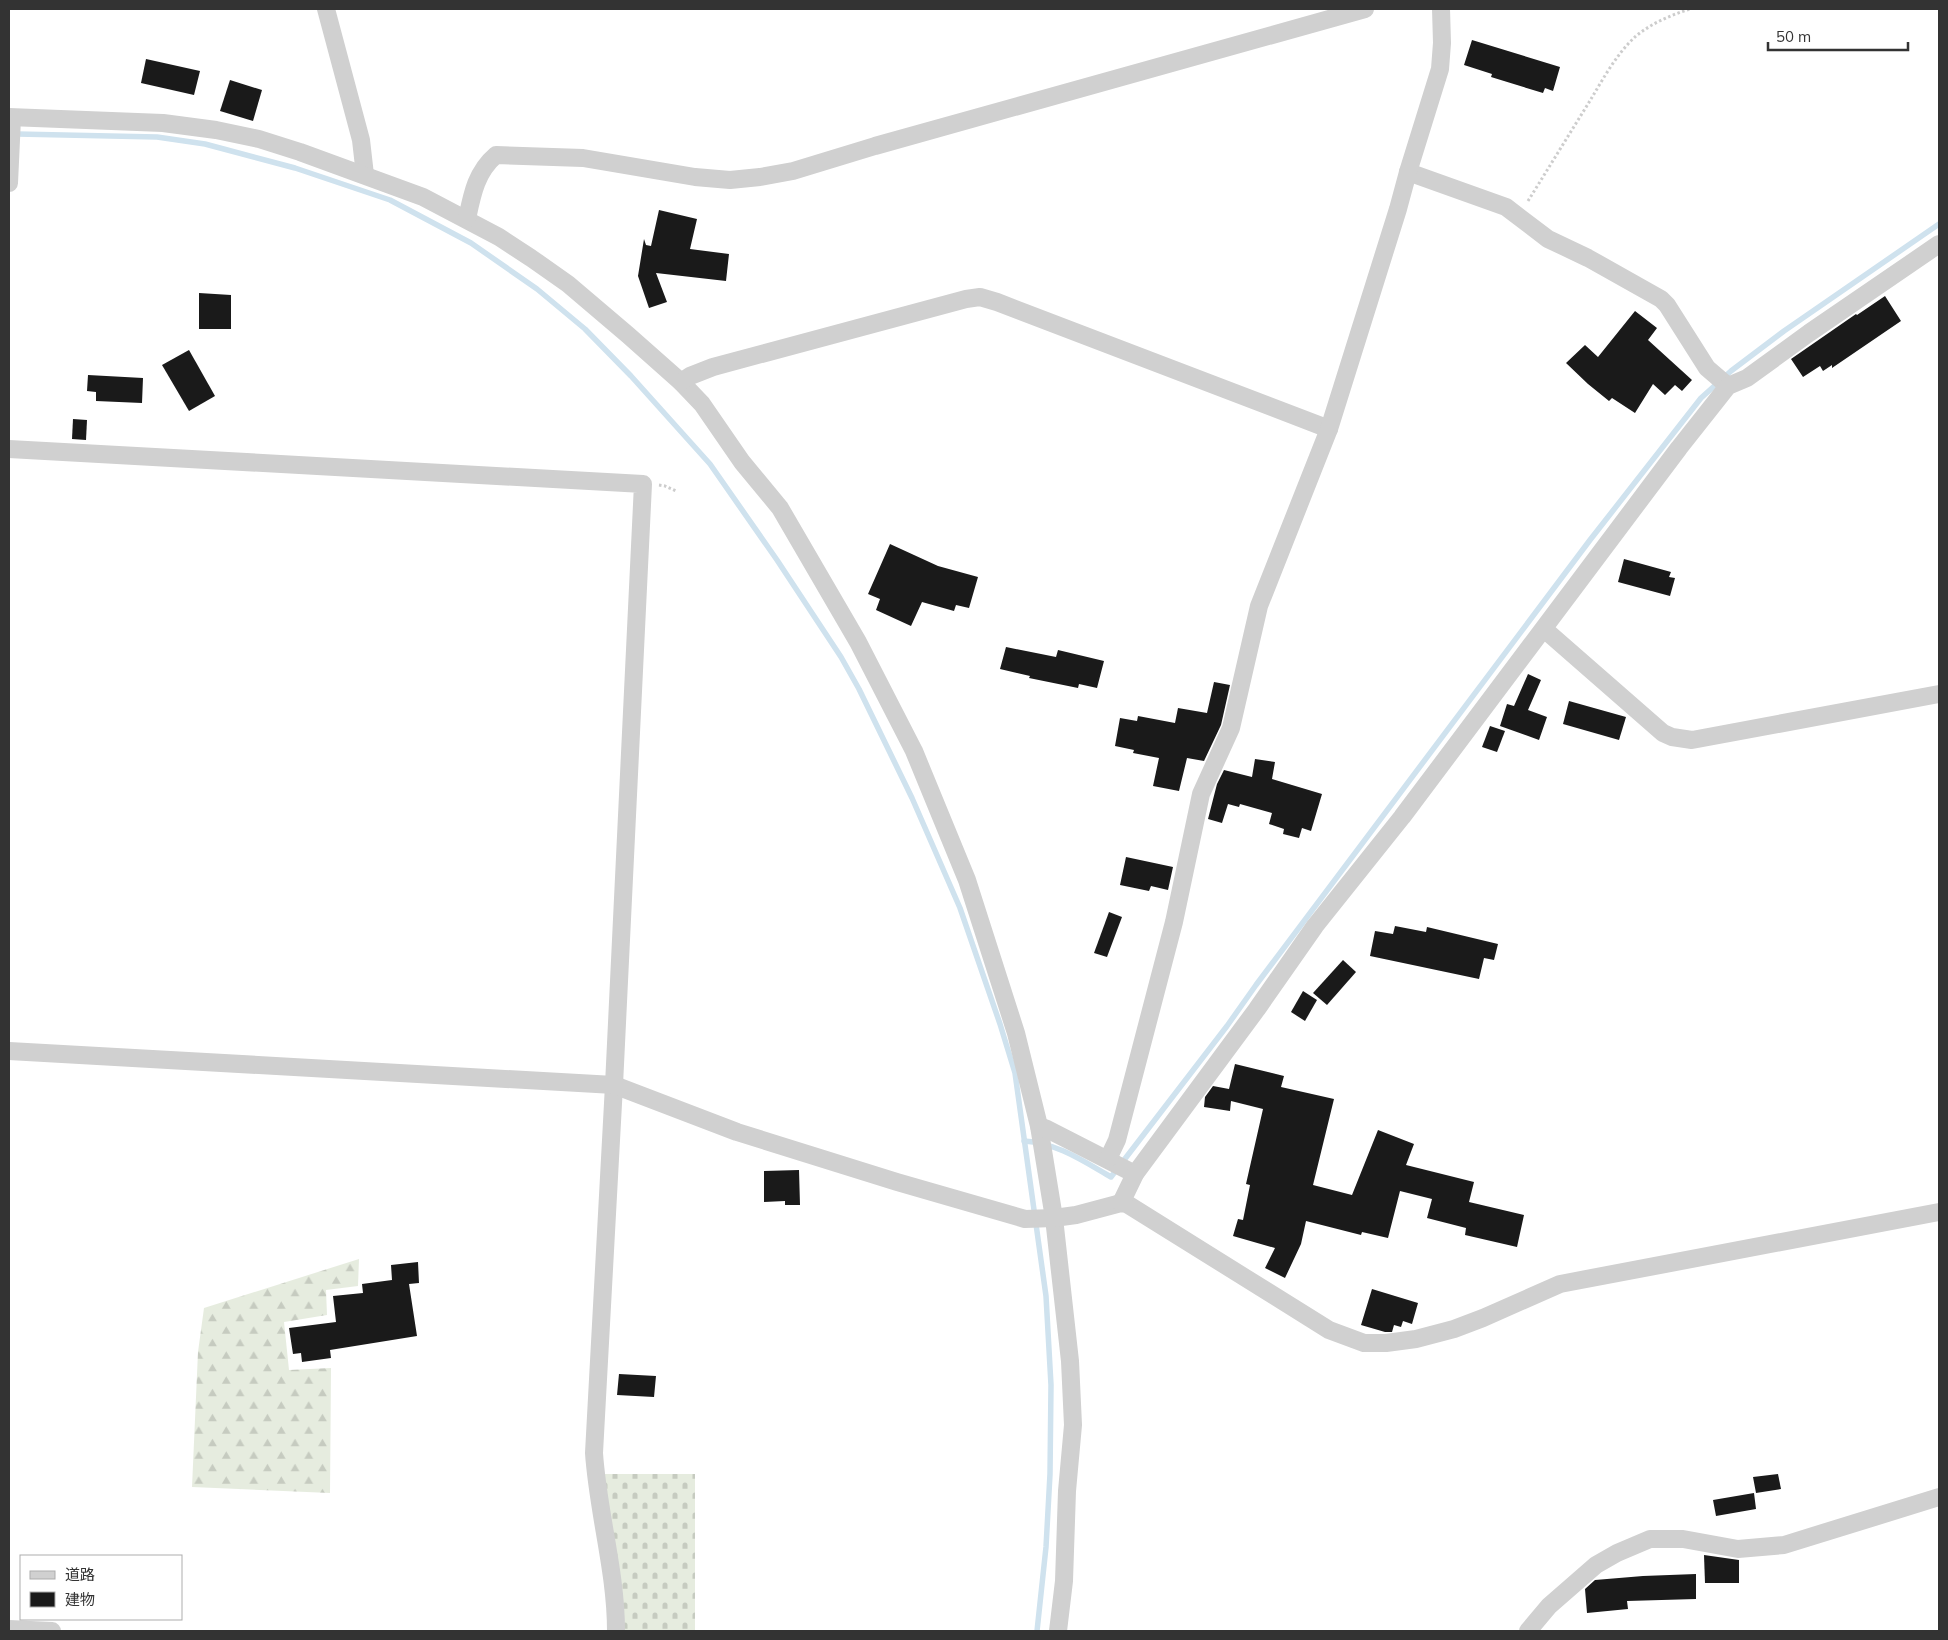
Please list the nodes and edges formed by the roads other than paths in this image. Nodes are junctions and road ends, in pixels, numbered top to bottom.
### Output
1 (326, 9) edge
2 (1365, 9) edge
3 (1441, 9) edge
4 (10, 118) edge
5 (1408, 172) junction
6 (364, 174) junction
7 (9, 183) edge
8 (467, 219) junction
9 (1939, 244) edge
10 (681, 382) junction
11 (1728, 386) junction
12 (1328, 429) junction
13 (9, 449) edge
14 (1544, 629) junction
15 (1939, 694) edge
16 (9, 1051) edge
17 (614, 1085) junction
18 (1039, 1126) junction
19 (1108, 1159) junction
20 (1135, 1174) junction
21 (1121, 1202) junction
22 (1939, 1212) edge
23 (1049, 1218) junction
24 (1939, 1497) edge
25 (9, 1629) edge
26 (52, 1631) edge
27 (616, 1631) edge
28 (1058, 1631) edge
29 (1528, 1631) edge

1 - 6 street
2 - 8 street
3 - 5 street
4 - 6 street
4 - 7 street
5 - 11 street
5 - 12 street
6 - 8 street
8 - 10 street
9 - 11 street
10 - 12 street
10 - 18 street
11 - 14 street
12 - 19 street
13 - 17 street
14 - 15 street
14 - 20 street
16 - 17 street
17 - 23 street
17 - 27 street
18 - 19 street
18 - 23 street
19 - 20 street
20 - 21 street
21 - 22 street
21 - 23 street
23 - 28 street
24 - 29 street
25 - 26 street

